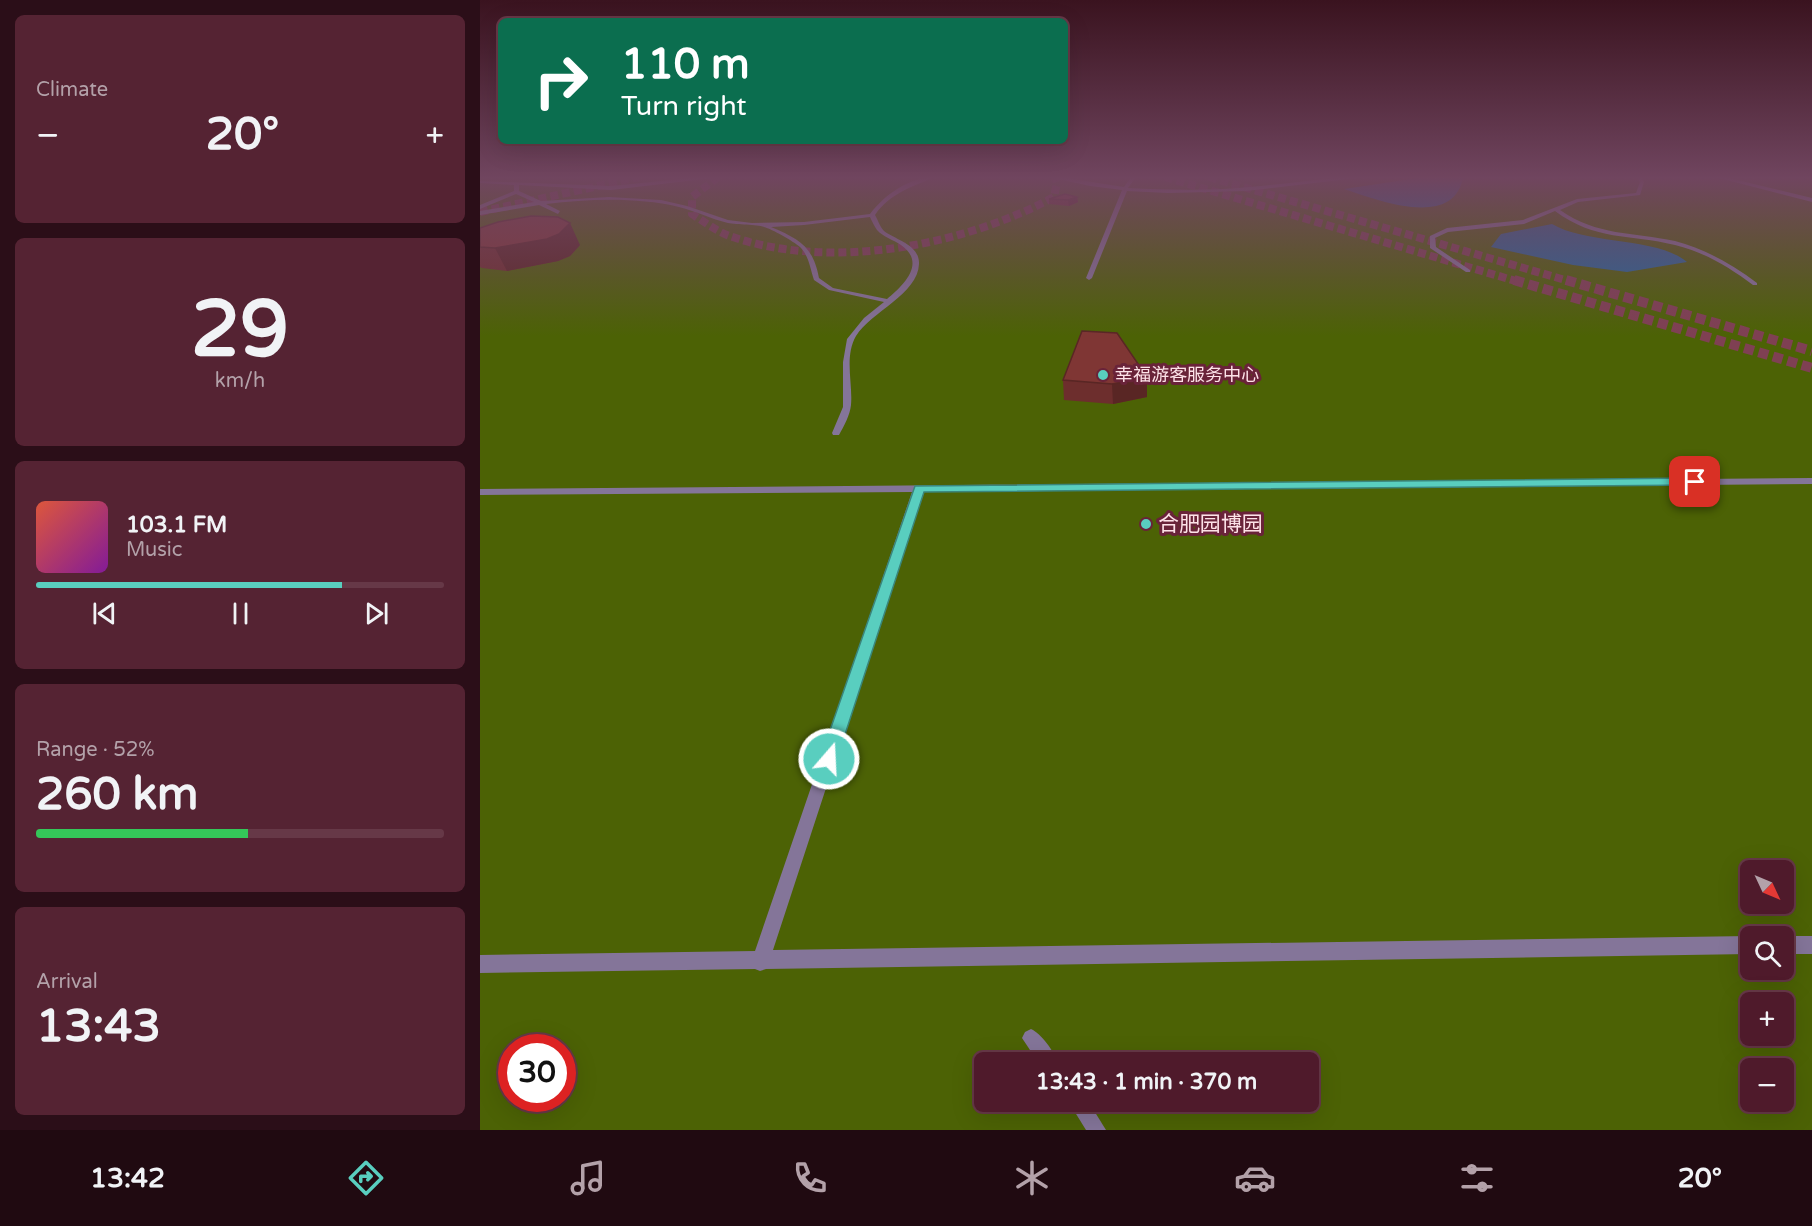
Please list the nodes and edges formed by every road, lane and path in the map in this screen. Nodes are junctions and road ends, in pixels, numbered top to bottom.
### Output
1 (774, 230) edge
2 (879, 230) edge
3 (1109, 230) edge
4 (1450, 230) edge
5 (1593, 230) edge
6 (1468, 272) dead end
7 (1089, 278) dead end
8 (1755, 284) dead end
9 (886, 302) junction
10 (836, 433) dead end
11 (1812, 481) edge
12 (920, 488) junction
13 (480, 492) edge
14 (1740, 945) edge
15 (1794, 945) edge
16 (1812, 945) edge
17 (759, 962) junction
18 (480, 964) edge
19 (1031, 1038) dead end
20 (1042, 1052) edge
21 (1085, 1112) edge
22 (1097, 1130) edge

1 - 9 lane
2 - 9 lane
3 - 7 lane
4 - 6 lane
5 - 8 lane
9 - 10 lane
11 - 12 street
12 - 13 street
12 - 17 street
14 - 17 street
15 - 16 street
17 - 18 street
19 - 20 lane
21 - 22 lane

